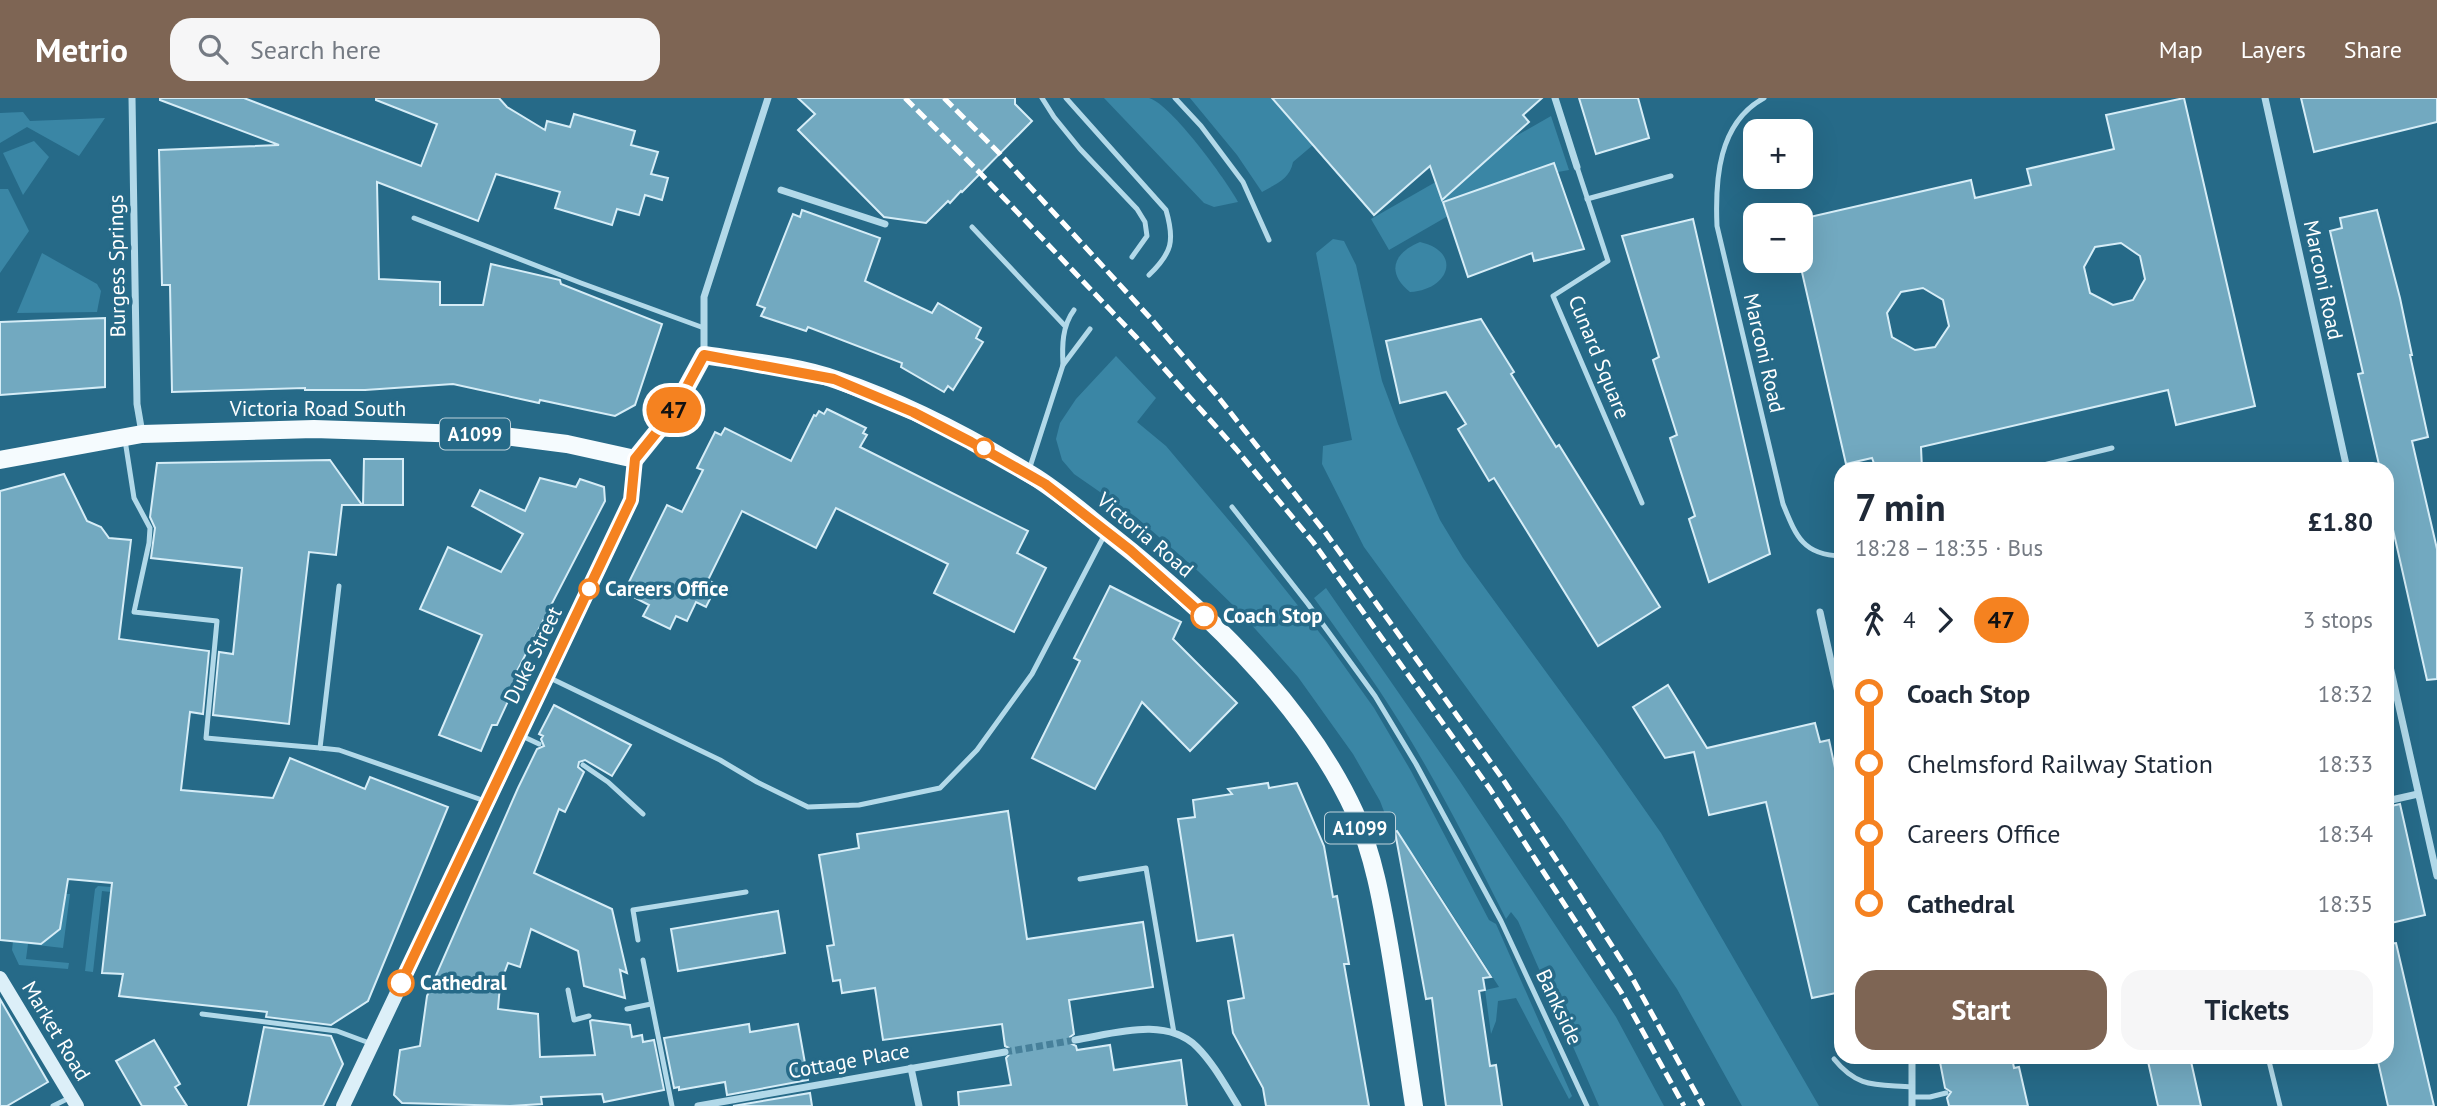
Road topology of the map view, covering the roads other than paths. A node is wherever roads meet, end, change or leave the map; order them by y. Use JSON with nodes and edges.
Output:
{"nodes":[{"id":1,"x":132,"y":98,"type":"edge"},
{"id":2,"x":768,"y":98,"type":"edge"},
{"id":3,"x":1042,"y":98,"type":"edge"},
{"id":4,"x":1066,"y":98,"type":"edge"},
{"id":5,"x":1175,"y":98,"type":"edge"},
{"id":6,"x":1555,"y":98,"type":"edge"},
{"id":7,"x":1764,"y":98,"type":"edge"},
{"id":8,"x":2265,"y":98,"type":"edge"},
{"id":9,"x":1577,"y":167,"type":"joint"},
{"id":10,"x":1671,"y":176,"type":"dead end"},
{"id":11,"x":781,"y":190,"type":"dead end"},
{"id":12,"x":1587,"y":200,"type":"junction"},
{"id":13,"x":414,"y":218,"type":"dead end"},
{"id":14,"x":885,"y":224,"type":"dead end"},
{"id":15,"x":972,"y":227,"type":"dead end"},
{"id":16,"x":1269,"y":240,"type":"dead end"},
{"id":17,"x":1132,"y":257,"type":"dead end"},
{"id":18,"x":1149,"y":275,"type":"dead end"},
{"id":19,"x":1074,"y":310,"type":"dead end"},
{"id":20,"x":1065,"y":326,"type":"junction"},
{"id":21,"x":704,"y":328,"type":"junction"},
{"id":22,"x":1090,"y":328,"type":"dead end"},
{"id":23,"x":704,"y":355,"type":"junction"},
{"id":24,"x":1063,"y":365,"type":"junction"},
{"id":25,"x":133,"y":435,"type":"junction"},
{"id":26,"x":2112,"y":448,"type":"dead end"},
{"id":27,"x":635,"y":459,"type":"junction"},
{"id":28,"x":0,"y":460,"type":"edge"},
{"id":29,"x":2055,"y":462,"type":"edge"},
{"id":30,"x":2345,"y":462,"type":"edge"},
{"id":31,"x":1028,"y":473,"type":"junction"},
{"id":32,"x":1642,"y":503,"type":"dead end"},
{"id":33,"x":1232,"y":507,"type":"dead end"},
{"id":34,"x":1107,"y":532,"type":"junction"},
{"id":35,"x":1834,"y":556,"type":"edge"},
{"id":36,"x":340,"y":586,"type":"dead end"},
{"id":37,"x":1820,"y":612,"type":"dead end"},
{"id":38,"x":1834,"y":675,"type":"edge"},
{"id":39,"x":548,"y":677,"type":"junction"},
{"id":40,"x":2394,"y":685,"type":"edge"},
{"id":41,"x":519,"y":735,"type":"junction"},
{"id":42,"x":539,"y":744,"type":"dead end"},
{"id":43,"x":320,"y":748,"type":"junction"},
{"id":44,"x":583,"y":765,"type":"dead end"},
{"id":45,"x":2418,"y":794,"type":"junction"},
{"id":46,"x":2394,"y":799,"type":"edge"},
{"id":47,"x":488,"y":802,"type":"junction"},
{"id":48,"x":643,"y":814,"type":"dead end"},
{"id":49,"x":2437,"y":876,"type":"edge"},
{"id":50,"x":1080,"y":879,"type":"dead end"},
{"id":51,"x":746,"y":892,"type":"dead end"},
{"id":52,"x":638,"y":940,"type":"dead end"},
{"id":53,"x":643,"y":960,"type":"dead end"},
{"id":54,"x":0,"y":978,"type":"edge"},
{"id":55,"x":568,"y":990,"type":"dead end"},
{"id":56,"x":651,"y":1004,"type":"junction"},
{"id":57,"x":627,"y":1009,"type":"dead end"},
{"id":58,"x":202,"y":1014,"type":"dead end"},
{"id":59,"x":589,"y":1016,"type":"dead end"},
{"id":60,"x":1174,"y":1034,"type":"junction"},
{"id":61,"x":1075,"y":1040,"type":"tunnel mouth"},
{"id":62,"x":372,"y":1044,"type":"junction"},
{"id":63,"x":1006,"y":1052,"type":"tunnel mouth"},
{"id":64,"x":1838,"y":1064,"type":"edge"},
{"id":65,"x":1912,"y":1064,"type":"edge"},
{"id":66,"x":2271,"y":1064,"type":"edge"},
{"id":67,"x":911,"y":1068,"type":"junction"},
{"id":68,"x":1912,"y":1087,"type":"junction"},
{"id":69,"x":1946,"y":1093,"type":"dead end"},
{"id":70,"x":1912,"y":1097,"type":"junction"},
{"id":71,"x":74,"y":1101,"type":"edge"},
{"id":72,"x":53,"y":1106,"type":"edge"},
{"id":73,"x":343,"y":1106,"type":"edge"},
{"id":74,"x":672,"y":1106,"type":"edge"},
{"id":75,"x":698,"y":1106,"type":"edge"},
{"id":76,"x":919,"y":1106,"type":"edge"},
{"id":77,"x":1238,"y":1106,"type":"edge"},
{"id":78,"x":1414,"y":1106,"type":"edge"},
{"id":79,"x":1587,"y":1106,"type":"edge"},
{"id":80,"x":1912,"y":1106,"type":"edge"},
{"id":81,"x":2280,"y":1106,"type":"edge"}],
"edges":[{"from":1,"to":25,"type":"street","name":"Burgess Springs"},
{"from":2,"to":21,"type":"street"},
{"from":3,"to":17,"type":"lane"},
{"from":4,"to":18,"type":"lane"},
{"from":5,"to":16,"type":"lane"},
{"from":6,"to":9,"type":"street"},
{"from":7,"to":35,"type":"lane","name":"Marconi Road"},
{"from":8,"to":30,"type":"street","name":"Marconi Road"},
{"from":9,"to":12,"type":"lane","name":"Cunard Square"},
{"from":10,"to":12,"type":"lane"},
{"from":11,"to":14,"type":"street"},
{"from":12,"to":32,"type":"lane","name":"Cunard Square"},
{"from":13,"to":21,"type":"lane"},
{"from":15,"to":20,"type":"lane"},
{"from":19,"to":20,"type":"lane"},
{"from":20,"to":24,"type":"lane"},
{"from":21,"to":23,"type":"street"},
{"from":22,"to":24,"type":"lane"},
{"from":23,"to":27,"type":"main road"},
{"from":23,"to":31,"type":"main road","name":"Victoria Road","number":"A1099"},
{"from":24,"to":31,"type":"lane"},
{"from":25,"to":27,"type":"main road","name":"Victoria Road South","number":"A1099"},
{"from":25,"to":28,"type":"main road","name":"Victoria Road South","number":"A1099"},
{"from":25,"to":43,"type":"lane"},
{"from":26,"to":29,"type":"lane"},
{"from":27,"to":39,"type":"street","name":"Duke Street"},
{"from":31,"to":34,"type":"main road","name":"Victoria Road","number":"A1099"},
{"from":33,"to":79,"type":"lane","name":"Bankside"},
{"from":34,"to":39,"type":"lane"},
{"from":34,"to":78,"type":"main road","name":"Victoria Road","number":"A1099"},
{"from":36,"to":43,"type":"lane"},
{"from":37,"to":38,"type":"street"},
{"from":39,"to":41,"type":"street","name":"Duke Street"},
{"from":40,"to":45,"type":"street"},
{"from":41,"to":42,"type":"lane"},
{"from":41,"to":47,"type":"street","name":"Duke Street"},
{"from":43,"to":47,"type":"lane"},
{"from":44,"to":48,"type":"lane"},
{"from":45,"to":46,"type":"street"},
{"from":45,"to":49,"type":"street"},
{"from":47,"to":62,"type":"street","name":"Duke Street"},
{"from":50,"to":60,"type":"lane"},
{"from":51,"to":52,"type":"lane"},
{"from":53,"to":56,"type":"lane"},
{"from":54,"to":71,"type":"street","name":"Market Road"},
{"from":55,"to":59,"type":"lane"},
{"from":56,"to":57,"type":"lane"},
{"from":56,"to":74,"type":"lane"},
{"from":58,"to":62,"type":"lane"},
{"from":60,"to":61,"type":"street"},
{"from":60,"to":77,"type":"street"},
{"from":62,"to":73,"type":"street","name":"Duke Street"},
{"from":63,"to":67,"type":"street","name":"Cottage Place"},
{"from":64,"to":68,"type":"lane"},
{"from":65,"to":68,"type":"street"},
{"from":66,"to":81,"type":"lane"},
{"from":67,"to":75,"type":"street","name":"Cottage Place"},
{"from":67,"to":76,"type":"street"},
{"from":68,"to":70,"type":"street"},
{"from":69,"to":70,"type":"lane"},
{"from":70,"to":80,"type":"street"},
{"from":71,"to":72,"type":"lane"}]}
